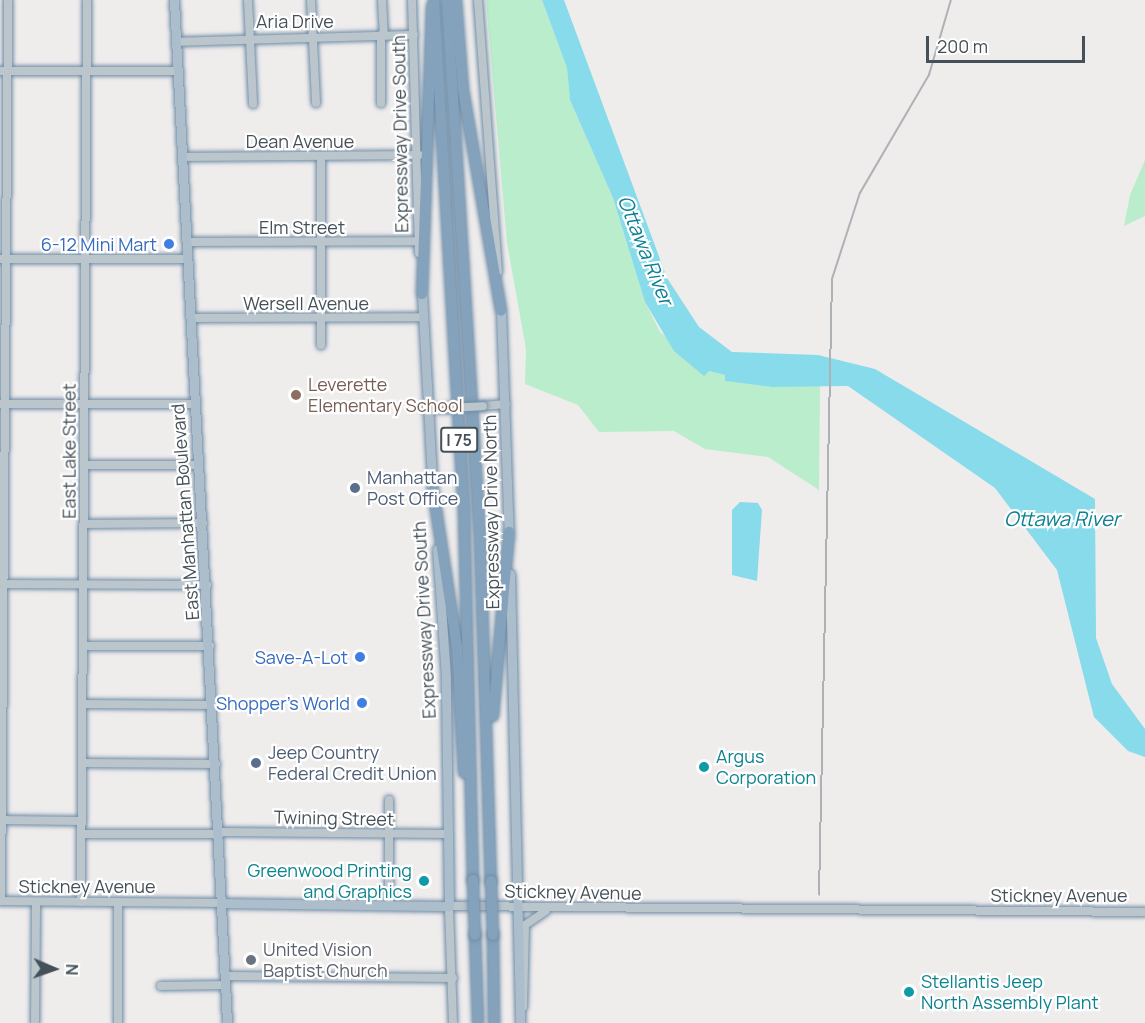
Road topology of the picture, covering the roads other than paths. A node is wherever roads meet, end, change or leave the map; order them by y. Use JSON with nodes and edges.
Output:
{"nodes":[{"id":1,"x":8,"y":0,"type":"edge"},
{"id":2,"x":87,"y":0,"type":"edge"},
{"id":3,"x":174,"y":0,"type":"edge"},
{"id":4,"x":248,"y":0,"type":"edge"},
{"id":5,"x":311,"y":0,"type":"edge"},
{"id":6,"x":382,"y":0,"type":"edge"},
{"id":7,"x":412,"y":0,"type":"edge"},
{"id":8,"x":434,"y":0,"type":"edge"},
{"id":9,"x":447,"y":0,"type":"edge"},
{"id":10,"x":456,"y":0,"type":"edge"},
{"id":11,"x":478,"y":0,"type":"edge"},
{"id":12,"x":313,"y":35,"type":"junction"},
{"id":13,"x":383,"y":35,"type":"junction"},
{"id":14,"x":414,"y":35,"type":"junction"},
{"id":15,"x":250,"y":36,"type":"junction"},
{"id":16,"x":176,"y":42,"type":"junction"},
{"id":17,"x":4,"y":71,"type":"edge"},
{"id":18,"x":87,"y":71,"type":"junction"},
{"id":19,"x":178,"y":71,"type":"junction"},
{"id":20,"x":381,"y":103,"type":"dead end"},
{"id":21,"x":253,"y":104,"type":"dead end"},
{"id":22,"x":316,"y":104,"type":"dead end"},
{"id":23,"x":418,"y":155,"type":"junction"},
{"id":24,"x":321,"y":156,"type":"junction"},
{"id":25,"x":182,"y":157,"type":"junction"},
{"id":26,"x":418,"y":241,"type":"junction"},
{"id":27,"x":187,"y":242,"type":"junction"},
{"id":28,"x":321,"y":242,"type":"junction"},
{"id":29,"x":3,"y":259,"type":"edge"},
{"id":30,"x":86,"y":259,"type":"junction"},
{"id":31,"x":188,"y":259,"type":"junction"},
{"id":32,"x":422,"y":294,"type":"junction"},
{"id":33,"x":501,"y":311,"type":"junction"},
{"id":34,"x":422,"y":317,"type":"junction"},
{"id":35,"x":191,"y":318,"type":"junction"},
{"id":36,"x":321,"y":318,"type":"junction"},
{"id":37,"x":321,"y":345,"type":"dead end"},
{"id":38,"x":2,"y":404,"type":"edge"},
{"id":39,"x":85,"y":404,"type":"junction"},
{"id":40,"x":195,"y":404,"type":"junction"},
{"id":41,"x":506,"y":404,"type":"junction"},
{"id":42,"x":426,"y":410,"type":"junction"},
{"id":43,"x":84,"y":465,"type":"junction"},
{"id":44,"x":200,"y":465,"type":"junction"},
{"id":45,"x":432,"y":490,"type":"junction"},
{"id":46,"x":84,"y":524,"type":"junction"},
{"id":47,"x":204,"y":524,"type":"junction"},
{"id":48,"x":509,"y":532,"type":"junction"},
{"id":49,"x":2,"y":584,"type":"edge"},
{"id":50,"x":83,"y":585,"type":"junction"},
{"id":51,"x":207,"y":585,"type":"junction"},
{"id":52,"x":83,"y":646,"type":"junction"},
{"id":53,"x":210,"y":646,"type":"junction"},
{"id":54,"x":82,"y":704,"type":"junction"},
{"id":55,"x":213,"y":705,"type":"junction"},
{"id":56,"x":82,"y":763,"type":"junction"},
{"id":57,"x":216,"y":764,"type":"junction"},
{"id":58,"x":488,"y":776,"type":"junction"},
{"id":59,"x":389,"y":800,"type":"dead end"},
{"id":60,"x":1,"y":820,"type":"edge"},
{"id":61,"x":81,"y":821,"type":"junction"},
{"id":62,"x":220,"y":833,"type":"junction"},
{"id":63,"x":389,"y":833,"type":"junction"},
{"id":64,"x":81,"y":834,"type":"junction"},
{"id":65,"x":448,"y":834,"type":"junction"},
{"id":66,"x":473,"y":880,"type":"junction"},
{"id":67,"x":1,"y":901,"type":"edge"},
{"id":68,"x":36,"y":902,"type":"junction"},
{"id":69,"x":81,"y":902,"type":"junction"},
{"id":70,"x":118,"y":902,"type":"junction"},
{"id":71,"x":224,"y":903,"type":"junction"},
{"id":72,"x":389,"y":906,"type":"junction"},
{"id":73,"x":449,"y":906,"type":"junction"},
{"id":74,"x":520,"y":908,"type":"junction"},
{"id":75,"x":558,"y":908,"type":"junction"},
{"id":76,"x":1145,"y":912,"type":"edge"},
{"id":77,"x":453,"y":978,"type":"junction"},
{"id":78,"x":225,"y":981,"type":"junction"},
{"id":79,"x":161,"y":986,"type":"dead end"},
{"id":80,"x":495,"y":1020,"type":"edge"},
{"id":81,"x":35,"y":1023,"type":"edge"},
{"id":82,"x":118,"y":1023,"type":"edge"},
{"id":83,"x":228,"y":1023,"type":"edge"},
{"id":84,"x":453,"y":1023,"type":"edge"},
{"id":85,"x":478,"y":1023,"type":"edge"},
{"id":86,"x":520,"y":1023,"type":"edge"}],
"edges":[{"from":1,"to":17,"type":"street"},
{"from":2,"to":18,"type":"street","name":"East Lake Street"},
{"from":3,"to":16,"type":"main road","name":"East Manhattan Boulevard"},
{"from":4,"to":15,"type":"street"},
{"from":5,"to":12,"type":"street"},
{"from":6,"to":13,"type":"street"},
{"from":7,"to":14,"type":"street","name":"Expressway Drive South"},
{"from":8,"to":32,"type":"highway"},
{"from":8,"to":66,"type":"highway","number":"I 75"},
{"from":9,"to":58,"type":"highway","number":"I 75"},
{"from":10,"to":33,"type":"highway"},
{"from":11,"to":33,"type":"street","name":"Expressway Drive North"},
{"from":12,"to":13,"type":"street","name":"Aria Drive"},
{"from":12,"to":15,"type":"street","name":"Aria Drive"},
{"from":12,"to":22,"type":"street"},
{"from":13,"to":14,"type":"street","name":"Aria Drive"},
{"from":13,"to":20,"type":"street"},
{"from":14,"to":23,"type":"street","name":"Expressway Drive South"},
{"from":15,"to":16,"type":"street","name":"Aria Drive"},
{"from":15,"to":21,"type":"street"},
{"from":16,"to":19,"type":"main road","name":"East Manhattan Boulevard"},
{"from":17,"to":18,"type":"street"},
{"from":17,"to":29,"type":"street"},
{"from":18,"to":19,"type":"street"},
{"from":18,"to":30,"type":"street","name":"East Lake Street"},
{"from":19,"to":25,"type":"main road","name":"East Manhattan Boulevard"},
{"from":23,"to":24,"type":"street","name":"Dean Avenue"},
{"from":23,"to":26,"type":"street","name":"Expressway Drive South"},
{"from":24,"to":25,"type":"street","name":"Dean Avenue"},
{"from":24,"to":28,"type":"street"},
{"from":25,"to":27,"type":"main road","name":"East Manhattan Boulevard"},
{"from":26,"to":28,"type":"street","name":"Elm Street"},
{"from":26,"to":32,"type":"street","name":"Expressway Drive South"},
{"from":27,"to":28,"type":"street","name":"Elm Street"},
{"from":27,"to":31,"type":"main road","name":"East Manhattan Boulevard"},
{"from":28,"to":36,"type":"street"},
{"from":29,"to":30,"type":"street"},
{"from":29,"to":38,"type":"street"},
{"from":30,"to":31,"type":"street"},
{"from":30,"to":39,"type":"street","name":"East Lake Street"},
{"from":31,"to":35,"type":"main road","name":"East Manhattan Boulevard"},
{"from":32,"to":34,"type":"main road","name":"Expressway Drive South"},
{"from":33,"to":41,"type":"main road","name":"Expressway Drive North"},
{"from":34,"to":36,"type":"street","name":"Wersell Avenue"},
{"from":34,"to":42,"type":"main road","name":"Expressway Drive South"},
{"from":35,"to":36,"type":"street","name":"Wersell Avenue"},
{"from":35,"to":40,"type":"main road","name":"East Manhattan Boulevard"},
{"from":36,"to":37,"type":"street"},
{"from":38,"to":39,"type":"street"},
{"from":38,"to":49,"type":"street"},
{"from":39,"to":40,"type":"street"},
{"from":39,"to":43,"type":"street","name":"East Lake Street"},
{"from":40,"to":44,"type":"main road","name":"East Manhattan Boulevard"},
{"from":41,"to":42,"type":"street","bridge":true},
{"from":41,"to":48,"type":"main road","name":"Expressway Drive North"},
{"from":42,"to":45,"type":"main road","name":"Expressway Drive South"},
{"from":43,"to":44,"type":"street"},
{"from":43,"to":46,"type":"street","name":"East Lake Street"},
{"from":44,"to":47,"type":"main road","name":"East Manhattan Boulevard"},
{"from":45,"to":65,"type":"main road","name":"Expressway Drive South"},
{"from":45,"to":66,"type":"highway"},
{"from":46,"to":47,"type":"street"},
{"from":46,"to":50,"type":"street","name":"East Lake Street"},
{"from":47,"to":51,"type":"main road","name":"East Manhattan Boulevard"},
{"from":48,"to":58,"type":"highway"},
{"from":48,"to":74,"type":"main road","name":"Expressway Drive North"},
{"from":49,"to":50,"type":"street"},
{"from":49,"to":60,"type":"street"},
{"from":50,"to":51,"type":"street"},
{"from":50,"to":52,"type":"street","name":"East Lake Street"},
{"from":51,"to":53,"type":"main road","name":"East Manhattan Boulevard"},
{"from":52,"to":53,"type":"street"},
{"from":52,"to":54,"type":"street","name":"East Lake Street"},
{"from":53,"to":55,"type":"main road","name":"East Manhattan Boulevard"},
{"from":54,"to":55,"type":"street"},
{"from":54,"to":56,"type":"street","name":"East Lake Street"},
{"from":55,"to":57,"type":"main road","name":"East Manhattan Boulevard"},
{"from":56,"to":57,"type":"street"},
{"from":56,"to":61,"type":"street","name":"East Lake Street"},
{"from":57,"to":62,"type":"main road","name":"East Manhattan Boulevard"},
{"from":58,"to":80,"type":"highway","number":"I 75","bridge":true},
{"from":59,"to":63,"type":"street"},
{"from":60,"to":61,"type":"street"},
{"from":60,"to":67,"type":"street"},
{"from":61,"to":64,"type":"street","name":"East Lake Street"},
{"from":62,"to":63,"type":"street","name":"Twining Street"},
{"from":62,"to":64,"type":"street","name":"Twining Street"},
{"from":62,"to":71,"type":"main road","name":"East Manhattan Boulevard"},
{"from":63,"to":65,"type":"street","name":"Twining Street"},
{"from":63,"to":72,"type":"street"},
{"from":64,"to":69,"type":"street","name":"East Lake Street"},
{"from":65,"to":73,"type":"main road","name":"Expressway Drive South"},
{"from":66,"to":85,"type":"highway","number":"I 75","bridge":true},
{"from":67,"to":68,"type":"street","name":"Stickney Avenue"},
{"from":68,"to":69,"type":"street","name":"Stickney Avenue"},
{"from":68,"to":81,"type":"street"},
{"from":69,"to":70,"type":"street","name":"Stickney Avenue"},
{"from":70,"to":71,"type":"street","name":"Stickney Avenue"},
{"from":70,"to":82,"type":"street"},
{"from":71,"to":72,"type":"main road","name":"Stickney Avenue"},
{"from":71,"to":78,"type":"main road","name":"East Manhattan Boulevard"},
{"from":72,"to":73,"type":"main road","name":"Stickney Avenue"},
{"from":73,"to":74,"type":"street","name":"Stickney Avenue"},
{"from":73,"to":77,"type":"street","name":"Expressway Drive South"},
{"from":74,"to":75,"type":"street","name":"Stickney Avenue"},
{"from":74,"to":86,"type":"main road","name":"Expressway Drive North"},
{"from":75,"to":76,"type":"street","name":"Stickney Avenue"},
{"from":75,"to":86,"type":"street"},
{"from":77,"to":78,"type":"street"},
{"from":77,"to":84,"type":"street","name":"Expressway Drive South"},
{"from":78,"to":79,"type":"street"},
{"from":78,"to":83,"type":"main road","name":"East Manhattan Boulevard"}]}
